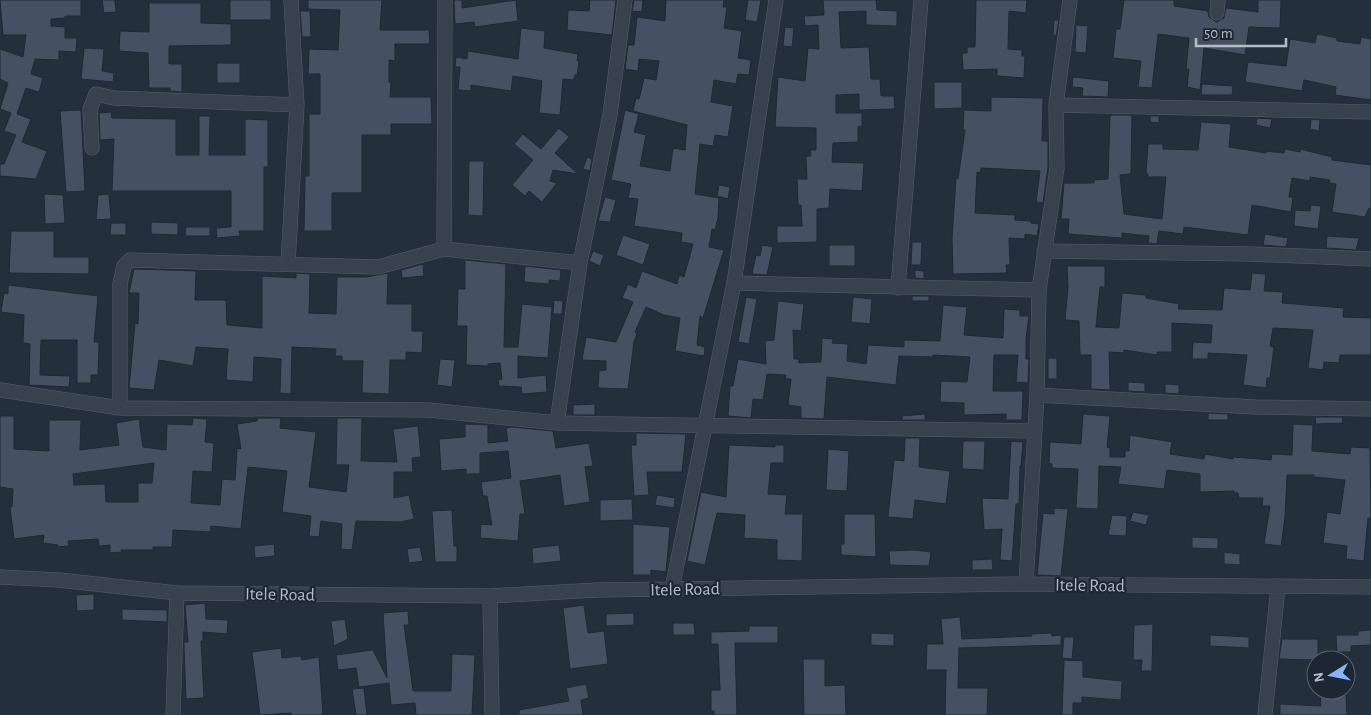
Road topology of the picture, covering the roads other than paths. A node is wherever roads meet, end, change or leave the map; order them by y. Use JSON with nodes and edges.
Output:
{"nodes":[{"id":1,"x":291,"y":0,"type":"edge"},
{"id":2,"x":445,"y":0,"type":"edge"},
{"id":3,"x":625,"y":0,"type":"edge"},
{"id":4,"x":776,"y":0,"type":"edge"},
{"id":5,"x":921,"y":0,"type":"edge"},
{"id":6,"x":1070,"y":0,"type":"edge"},
{"id":7,"x":296,"y":105,"type":"junction"},
{"id":8,"x":1056,"y":105,"type":"junction"},
{"id":9,"x":1371,"y":112,"type":"edge"},
{"id":10,"x":92,"y":148,"type":"dead end"},
{"id":11,"x":444,"y":249,"type":"junction"},
{"id":12,"x":1044,"y":251,"type":"junction"},
{"id":13,"x":1371,"y":259,"type":"edge"},
{"id":14,"x":580,"y":263,"type":"junction"},
{"id":15,"x":288,"y":264,"type":"junction"},
{"id":16,"x":734,"y":283,"type":"junction"},
{"id":17,"x":898,"y":288,"type":"junction"},
{"id":18,"x":1040,"y":290,"type":"junction"},
{"id":19,"x":0,"y":390,"type":"edge"},
{"id":20,"x":1037,"y":396,"type":"junction"},
{"id":21,"x":120,"y":408,"type":"junction"},
{"id":22,"x":1371,"y":408,"type":"edge"},
{"id":23,"x":557,"y":423,"type":"junction"},
{"id":24,"x":705,"y":425,"type":"junction"},
{"id":25,"x":1035,"y":431,"type":"junction"},
{"id":26,"x":0,"y":577,"type":"edge"},
{"id":27,"x":1026,"y":584,"type":"junction"},
{"id":28,"x":1278,"y":587,"type":"junction"},
{"id":29,"x":1371,"y":587,"type":"edge"},
{"id":30,"x":672,"y":589,"type":"junction"},
{"id":31,"x":177,"y":593,"type":"junction"},
{"id":32,"x":490,"y":596,"type":"junction"},
{"id":33,"x":173,"y":715,"type":"edge"},
{"id":34,"x":492,"y":715,"type":"edge"},
{"id":35,"x":1265,"y":715,"type":"edge"}],
"edges":[{"from":1,"to":7,"type":"street"},
{"from":2,"to":11,"type":"street"},
{"from":3,"to":14,"type":"street"},
{"from":4,"to":16,"type":"street"},
{"from":5,"to":17,"type":"street"},
{"from":6,"to":8,"type":"street"},
{"from":7,"to":10,"type":"street"},
{"from":7,"to":15,"type":"street"},
{"from":8,"to":9,"type":"street"},
{"from":8,"to":12,"type":"street"},
{"from":11,"to":14,"type":"street"},
{"from":11,"to":15,"type":"street"},
{"from":12,"to":13,"type":"street"},
{"from":12,"to":18,"type":"street"},
{"from":14,"to":23,"type":"street"},
{"from":15,"to":21,"type":"street"},
{"from":16,"to":17,"type":"street"},
{"from":16,"to":24,"type":"street"},
{"from":17,"to":18,"type":"street"},
{"from":18,"to":20,"type":"street"},
{"from":19,"to":21,"type":"street"},
{"from":20,"to":22,"type":"street"},
{"from":20,"to":25,"type":"street"},
{"from":21,"to":23,"type":"street"},
{"from":23,"to":24,"type":"street"},
{"from":24,"to":25,"type":"street"},
{"from":24,"to":30,"type":"street"},
{"from":25,"to":27,"type":"street"},
{"from":26,"to":31,"type":"street","name":"Itele Road"},
{"from":27,"to":28,"type":"street","name":"Itele Road"},
{"from":27,"to":30,"type":"street","name":"Itele Road"},
{"from":28,"to":29,"type":"street","name":"Itele Road"},
{"from":28,"to":35,"type":"street"},
{"from":30,"to":32,"type":"street","name":"Itele Road"},
{"from":31,"to":32,"type":"street","name":"Itele Road"},
{"from":31,"to":33,"type":"street"},
{"from":32,"to":34,"type":"street"}]}
